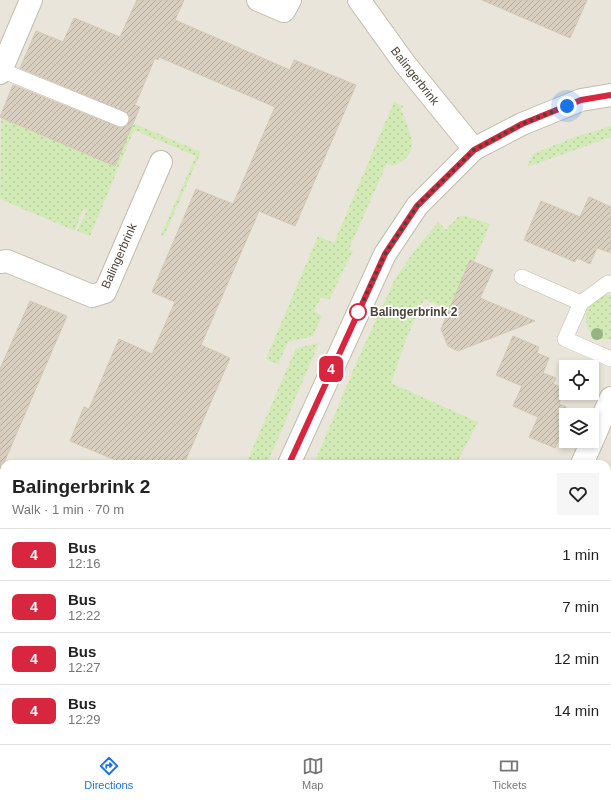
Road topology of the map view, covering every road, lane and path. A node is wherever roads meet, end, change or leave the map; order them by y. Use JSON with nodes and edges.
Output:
{"nodes":[{"id":1,"x":32,"y":0,"type":"edge"},
{"id":2,"x":258,"y":0,"type":"edge"},
{"id":3,"x":290,"y":0,"type":"edge"},
{"id":4,"x":359,"y":0,"type":"edge"},
{"id":5,"x":0,"y":72,"type":"edge"},
{"id":6,"x":611,"y":95,"type":"edge"},
{"id":7,"x":121,"y":119,"type":"dead end"},
{"id":8,"x":474,"y":150,"type":"junction"},
{"id":9,"x":161,"y":162,"type":"dead end"},
{"id":10,"x":0,"y":262,"type":"edge"},
{"id":11,"x":522,"y":277,"type":"dead end"},
{"id":12,"x":611,"y":285,"type":"edge"},
{"id":13,"x":581,"y":303,"type":"junction"},
{"id":14,"x":611,"y":359,"type":"edge"},
{"id":15,"x":611,"y":398,"type":"edge"},
{"id":16,"x":291,"y":460,"type":"edge"},
{"id":17,"x":584,"y":460,"type":"edge"}],
"edges":[{"from":1,"to":5,"type":"street"},
{"from":2,"to":3,"type":"street"},
{"from":4,"to":8,"type":"street","name":"Balingerbrink"},
{"from":5,"to":7,"type":"lane"},
{"from":6,"to":8,"type":"street"},
{"from":8,"to":16,"type":"street"},
{"from":9,"to":10,"type":"street","name":"Balingerbrink"},
{"from":11,"to":13,"type":"lane"},
{"from":12,"to":13,"type":"lane"},
{"from":13,"to":14,"type":"lane"},
{"from":15,"to":17,"type":"street"}]}
